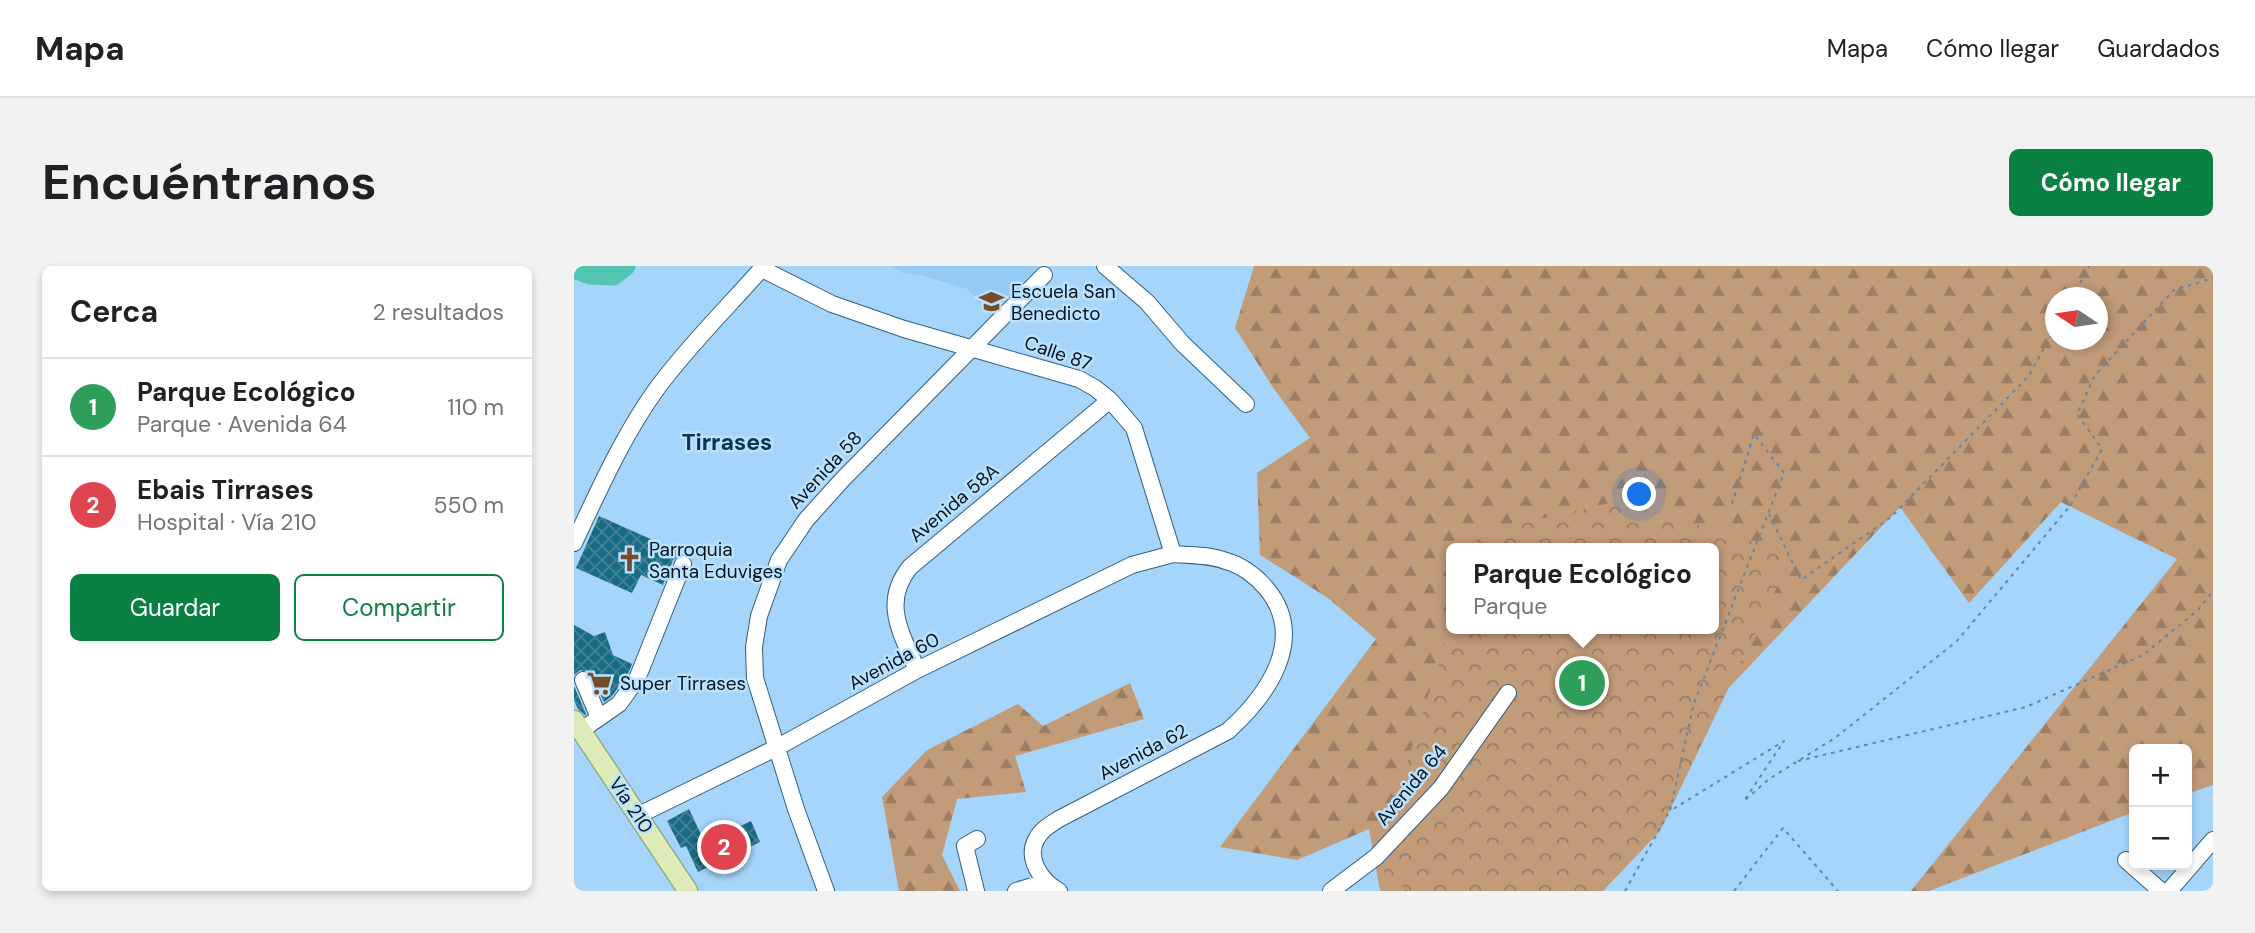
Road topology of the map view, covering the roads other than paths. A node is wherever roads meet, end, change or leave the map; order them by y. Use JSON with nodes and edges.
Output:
{"nodes":[{"id":1,"x":1105,"y":266,"type":"edge"},
{"id":2,"x":763,"y":267,"type":"edge"},
{"id":3,"x":1044,"y":275,"type":"dead end"},
{"id":4,"x":973,"y":348,"type":"junction"},
{"id":5,"x":1110,"y":400,"type":"junction"},
{"id":6,"x":1246,"y":404,"type":"dead end"},
{"id":7,"x":574,"y":543,"type":"edge"},
{"id":8,"x":1173,"y":554,"type":"junction"},
{"id":9,"x":683,"y":564,"type":"dead end"},
{"id":10,"x":917,"y":670,"type":"junction"},
{"id":11,"x":583,"y":680,"type":"dead end"},
{"id":12,"x":1508,"y":693,"type":"dead end"},
{"id":13,"x":599,"y":718,"type":"junction"},
{"id":14,"x":577,"y":726,"type":"edge"},
{"id":15,"x":778,"y":747,"type":"junction"},
{"id":16,"x":639,"y":815,"type":"junction"},
{"id":17,"x":977,"y":839,"type":"dead end"},
{"id":18,"x":2213,"y":840,"type":"edge"},
{"id":19,"x":2126,"y":860,"type":"dead end"},
{"id":20,"x":1053,"y":886,"type":"edge"},
{"id":21,"x":688,"y":891,"type":"edge"},
{"id":22,"x":825,"y":891,"type":"edge"},
{"id":23,"x":976,"y":891,"type":"edge"},
{"id":24,"x":1016,"y":891,"type":"edge"},
{"id":25,"x":1331,"y":891,"type":"edge"},
{"id":26,"x":2161,"y":891,"type":"edge"},
{"id":27,"x":2169,"y":891,"type":"edge"}],
"edges":[{"from":1,"to":6,"type":"street"},
{"from":2,"to":4,"type":"street","name":"Calle 87"},
{"from":2,"to":7,"type":"street"},
{"from":3,"to":4,"type":"street","name":"Avenida 58"},
{"from":4,"to":5,"type":"street","name":"Calle 87"},
{"from":4,"to":15,"type":"street","name":"Avenida 58"},
{"from":5,"to":8,"type":"street","name":"Calle 87"},
{"from":5,"to":10,"type":"street","name":"Avenida 58A"},
{"from":8,"to":10,"type":"street","name":"Avenida 60"},
{"from":8,"to":20,"type":"street","name":"Avenida 62"},
{"from":9,"to":13,"type":"street"},
{"from":10,"to":15,"type":"street","name":"Avenida 60"},
{"from":11,"to":13,"type":"street"},
{"from":12,"to":25,"type":"street","name":"Avenida 64"},
{"from":13,"to":14,"type":"street"},
{"from":14,"to":16,"type":"main road","name":"Vía 210"},
{"from":15,"to":16,"type":"street","name":"Avenida 60"},
{"from":15,"to":22,"type":"street","name":"Avenida 58"},
{"from":16,"to":21,"type":"main road","name":"Vía 210"},
{"from":17,"to":23,"type":"street"},
{"from":18,"to":27,"type":"street"},
{"from":19,"to":26,"type":"street"},
{"from":20,"to":24,"type":"street"}]}
